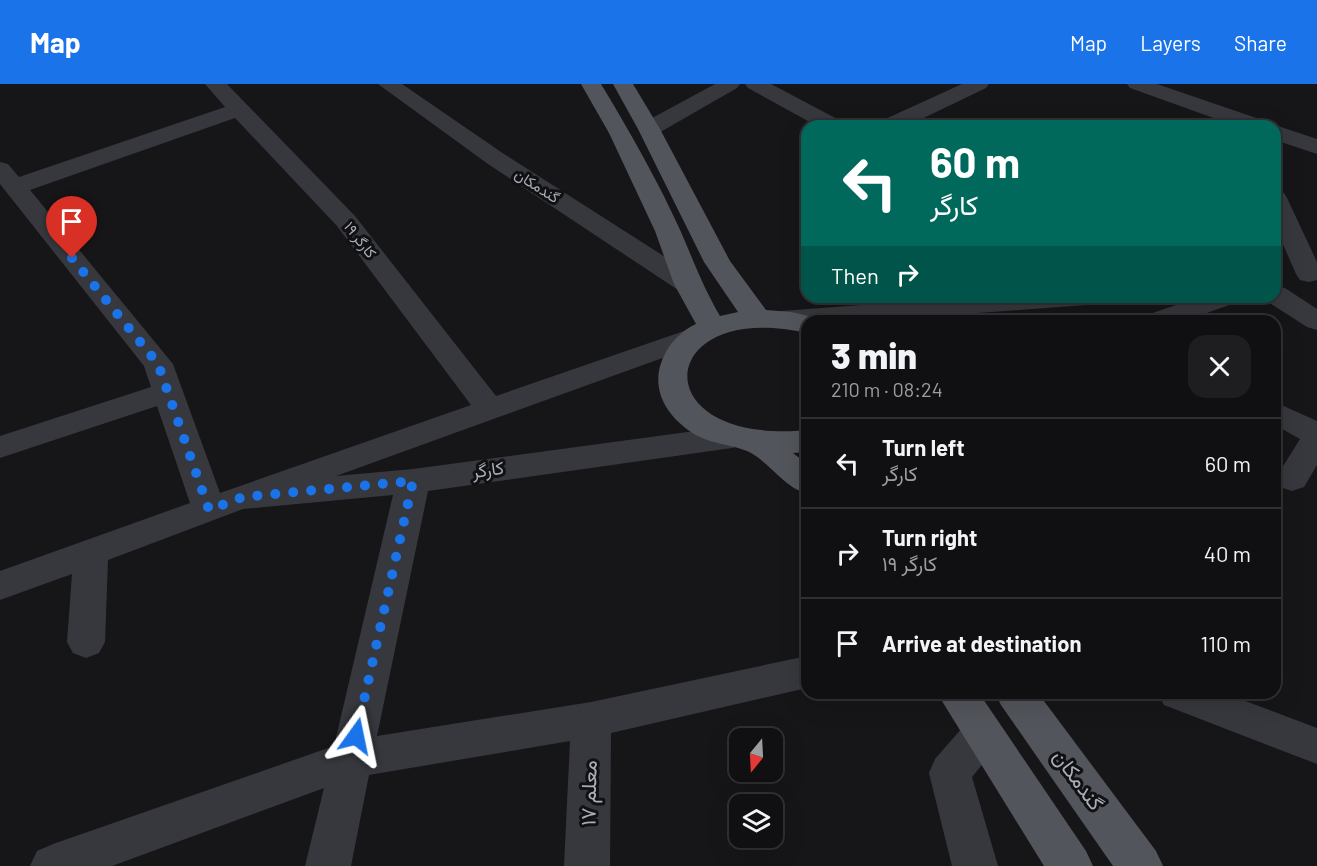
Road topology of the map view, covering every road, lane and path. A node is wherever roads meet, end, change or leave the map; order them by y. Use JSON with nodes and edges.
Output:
{"nodes":[{"id":1,"x":215,"y":84,"type":"edge"},
{"id":2,"x":388,"y":84,"type":"edge"},
{"id":3,"x":591,"y":84,"type":"edge"},
{"id":4,"x":623,"y":84,"type":"edge"},
{"id":5,"x":730,"y":84,"type":"edge"},
{"id":6,"x":755,"y":84,"type":"edge"},
{"id":7,"x":979,"y":84,"type":"edge"},
{"id":8,"x":1137,"y":84,"type":"edge"},
{"id":9,"x":239,"y":109,"type":"junction"},
{"id":10,"x":821,"y":120,"type":"edge"},
{"id":11,"x":902,"y":120,"type":"edge"},
{"id":12,"x":1240,"y":120,"type":"edge"},
{"id":13,"x":649,"y":129,"type":"junction"},
{"id":14,"x":620,"y":133,"type":"junction"},
{"id":15,"x":1281,"y":134,"type":"edge"},
{"id":16,"x":1317,"y":147,"type":"edge"},
{"id":17,"x":7,"y":178,"type":"edge"},
{"id":18,"x":1281,"y":210,"type":"edge"},
{"id":19,"x":1313,"y":273,"type":"edge"},
{"id":20,"x":1281,"y":280,"type":"edge"},
{"id":21,"x":688,"y":284,"type":"junction"},
{"id":22,"x":1281,"y":298,"type":"edge"},
{"id":23,"x":1003,"y":303,"type":"edge"},
{"id":24,"x":1208,"y":303,"type":"edge"},
{"id":25,"x":847,"y":315,"type":"edge"},
{"id":26,"x":1174,"y":315,"type":"edge"},
{"id":27,"x":801,"y":319,"type":"edge"},
{"id":28,"x":782,"y":320,"type":"edge"},
{"id":29,"x":1317,"y":321,"type":"edge"},
{"id":30,"x":703,"y":332,"type":"junction"},
{"id":31,"x":168,"y":392,"type":"junction"},
{"id":32,"x":490,"y":410,"type":"junction"},
{"id":33,"x":1281,"y":415,"type":"edge"},
{"id":34,"x":1317,"y":436,"type":"edge"},
{"id":35,"x":745,"y":440,"type":"junction"},
{"id":36,"x":801,"y":442,"type":"edge"},
{"id":37,"x":1,"y":445,"type":"edge"},
{"id":38,"x":801,"y":478,"type":"edge"},
{"id":39,"x":413,"y":481,"type":"junction"},
{"id":40,"x":1295,"y":486,"type":"edge"},
{"id":41,"x":243,"y":497,"type":"junction"},
{"id":42,"x":209,"y":510,"type":"junction"},
{"id":43,"x":91,"y":553,"type":"junction"},
{"id":44,"x":0,"y":586,"type":"edge"},
{"id":45,"x":86,"y":642,"type":"dead end"},
{"id":46,"x":801,"y":673,"type":"edge"},
{"id":47,"x":961,"y":699,"type":"edge"},
{"id":48,"x":1019,"y":699,"type":"edge"},
{"id":49,"x":1194,"y":699,"type":"edge"},
{"id":50,"x":591,"y":720,"type":"junction"},
{"id":51,"x":983,"y":733,"type":"junction"},
{"id":52,"x":1317,"y":746,"type":"edge"},
{"id":53,"x":351,"y":759,"type":"junction"},
{"id":54,"x":53,"y":866,"type":"edge"},
{"id":55,"x":328,"y":866,"type":"edge"},
{"id":56,"x":587,"y":866,"type":"edge"},
{"id":57,"x":975,"y":866,"type":"edge"},
{"id":58,"x":1070,"y":866,"type":"edge"},
{"id":59,"x":1140,"y":866,"type":"edge"}],
"edges":[{"from":1,"to":9,"type":"street","name":"کارگر ۱۹"},
{"from":2,"to":21,"type":"street","name":"گندمکان"},
{"from":3,"to":14,"type":"main road","name":"گندمکان"},
{"from":4,"to":13,"type":"main road"},
{"from":5,"to":13,"type":"street"},
{"from":6,"to":10,"type":"street"},
{"from":7,"to":11,"type":"street"},
{"from":8,"to":12,"type":"street"},
{"from":9,"to":17,"type":"street"},
{"from":9,"to":32,"type":"street","name":"کارگر ۱۹"},
{"from":13,"to":14,"type":"main road"},
{"from":13,"to":28,"type":"main road"},
{"from":14,"to":21,"type":"main road","name":"گندمکان"},
{"from":15,"to":16,"type":"street"},
{"from":17,"to":31,"type":"street"},
{"from":18,"to":19,"type":"street"},
{"from":19,"to":20,"type":"street"},
{"from":21,"to":30,"type":"main road","name":"گندمکان"},
{"from":22,"to":29,"type":"street"},
{"from":23,"to":25,"type":"street"},
{"from":24,"to":26,"type":"street"},
{"from":27,"to":28,"type":"street"},
{"from":28,"to":30,"type":"main road"},
{"from":30,"to":32,"type":"street","name":"کارگر"},
{"from":30,"to":35,"type":"main road"},
{"from":31,"to":37,"type":"street"},
{"from":31,"to":42,"type":"street"},
{"from":32,"to":41,"type":"street","name":"کارگر"},
{"from":33,"to":34,"type":"street"},
{"from":34,"to":40,"type":"street"},
{"from":35,"to":36,"type":"main road"},
{"from":35,"to":38,"type":"main road"},
{"from":35,"to":39,"type":"street","name":"کارگر"},
{"from":39,"to":41,"type":"street","name":"کارگر"},
{"from":39,"to":53,"type":"street"},
{"from":41,"to":42,"type":"street","name":"کارگر"},
{"from":42,"to":43,"type":"street","name":"کارگر"},
{"from":43,"to":44,"type":"street","name":"کارگر"},
{"from":43,"to":45,"type":"street"},
{"from":46,"to":50,"type":"street"},
{"from":47,"to":51,"type":"main road"},
{"from":48,"to":59,"type":"main road","name":"گندمکان"},
{"from":49,"to":52,"type":"street"},
{"from":50,"to":53,"type":"street"},
{"from":50,"to":56,"type":"street","name":"معلم ۱۷"},
{"from":51,"to":57,"type":"street"},
{"from":51,"to":58,"type":"main road"},
{"from":53,"to":54,"type":"street"},
{"from":53,"to":55,"type":"street"}]}
